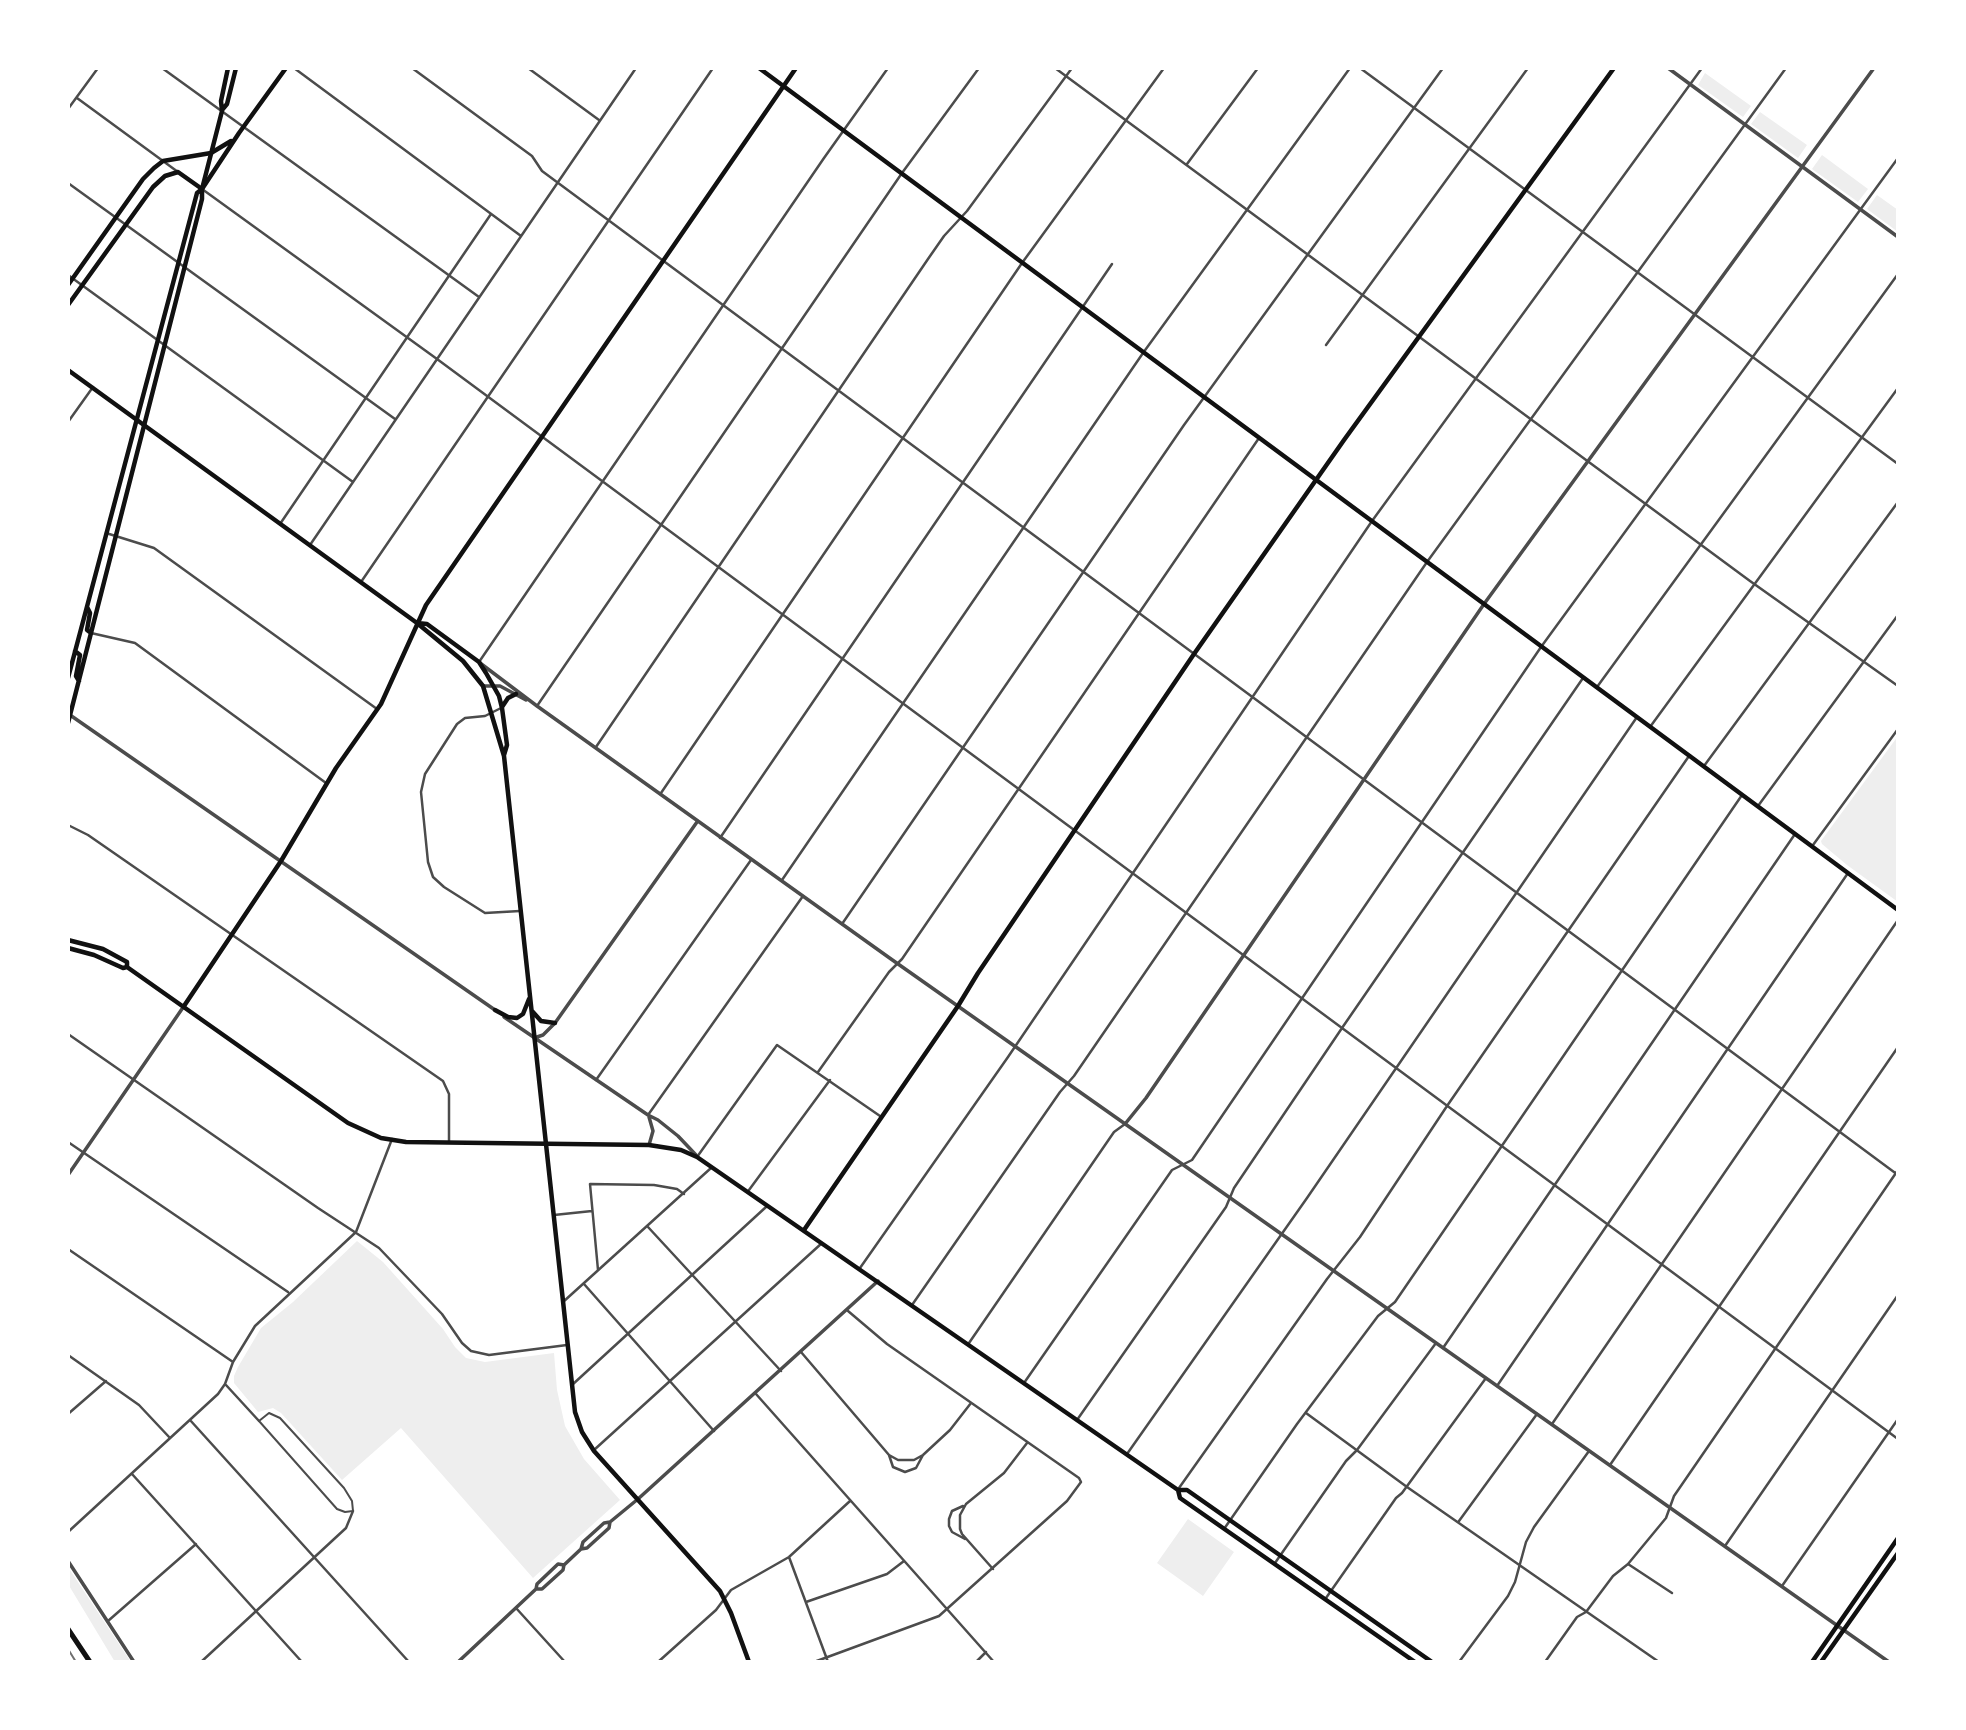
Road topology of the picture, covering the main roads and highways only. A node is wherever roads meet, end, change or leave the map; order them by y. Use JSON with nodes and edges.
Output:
{"nodes":[{"id":1,"x":229,"y":68,"type":"edge"},
{"id":2,"x":236,"y":68,"type":"edge"},
{"id":3,"x":286,"y":68,"type":"edge"},
{"id":4,"x":759,"y":68,"type":"edge"},
{"id":5,"x":796,"y":68,"type":"edge"},
{"id":6,"x":1614,"y":68,"type":"edge"},
{"id":7,"x":783,"y":86,"type":"junction"},
{"id":8,"x":222,"y":111,"type":"junction"},
{"id":9,"x":239,"y":133,"type":"junction"},
{"id":10,"x":211,"y":153,"type":"junction"},
{"id":11,"x":202,"y":189,"type":"junction"},
{"id":12,"x":70,"y":277,"type":"edge"},
{"id":13,"x":68,"y":285,"type":"edge"},
{"id":14,"x":68,"y":305,"type":"edge"},
{"id":15,"x":68,"y":370,"type":"edge"},
{"id":16,"x":136,"y":419,"type":"junction"},
{"id":17,"x":144,"y":424,"type":"junction"},
{"id":18,"x":1316,"y":480,"type":"junction"},
{"id":19,"x":87,"y":606,"type":"junction"},
{"id":20,"x":416,"y":623,"type":"junction"},
{"id":21,"x":91,"y":633,"type":"junction"},
{"id":22,"x":72,"y":651,"type":"junction"},
{"id":23,"x":68,"y":678,"type":"edge"},
{"id":24,"x":79,"y":681,"type":"junction"},
{"id":25,"x":516,"y":694,"type":"road end"},
{"id":26,"x":502,"y":708,"type":"junction"},
{"id":27,"x":69,"y":714,"type":"edge"},
{"id":28,"x":68,"y":723,"type":"edge"},
{"id":29,"x":504,"y":756,"type":"junction"},
{"id":30,"x":1898,"y":910,"type":"edge"},
{"id":31,"x":68,"y":940,"type":"edge"},
{"id":32,"x":68,"y":948,"type":"edge"},
{"id":33,"x":127,"y":967,"type":"junction"},
{"id":34,"x":530,"y":995,"type":"junction"},
{"id":35,"x":184,"y":1006,"type":"junction"},
{"id":36,"x":495,"y":1010,"type":"road end"},
{"id":37,"x":531,"y":1010,"type":"junction"},
{"id":38,"x":555,"y":1023,"type":"road end"},
{"id":39,"x":545,"y":1144,"type":"junction"},
{"id":40,"x":804,"y":1230,"type":"junction"},
{"id":41,"x":1178,"y":1490,"type":"junction"},
{"id":42,"x":1898,"y":1538,"type":"edge"},
{"id":43,"x":1898,"y":1553,"type":"edge"},
{"id":44,"x":69,"y":1630,"type":"edge"},
{"id":45,"x":89,"y":1662,"type":"edge"},
{"id":46,"x":749,"y":1662,"type":"edge"},
{"id":47,"x":1415,"y":1662,"type":"edge"},
{"id":48,"x":1432,"y":1662,"type":"edge"},
{"id":49,"x":1812,"y":1662,"type":"edge"},
{"id":50,"x":1821,"y":1662,"type":"edge"}],
"edges":[{"from":1,"to":8,"type":"main road"},
{"from":2,"to":8,"type":"main road"},
{"from":3,"to":9,"type":"main road"},
{"from":4,"to":7,"type":"main road"},
{"from":5,"to":7,"type":"main road"},
{"from":6,"to":18,"type":"main road"},
{"from":7,"to":18,"type":"main road"},
{"from":7,"to":20,"type":"main road"},
{"from":8,"to":10,"type":"main road"},
{"from":9,"to":10,"type":"main road"},
{"from":9,"to":11,"type":"main road"},
{"from":10,"to":11,"type":"main road"},
{"from":10,"to":12,"type":"main road"},
{"from":11,"to":14,"type":"main road"},
{"from":11,"to":16,"type":"main road"},
{"from":11,"to":17,"type":"main road"},
{"from":12,"to":13,"type":"main road"},
{"from":15,"to":16,"type":"main road"},
{"from":16,"to":17,"type":"main road"},
{"from":16,"to":19,"type":"main road"},
{"from":17,"to":20,"type":"main road"},
{"from":17,"to":21,"type":"main road"},
{"from":18,"to":30,"type":"main road"},
{"from":18,"to":40,"type":"main road"},
{"from":19,"to":21,"type":"main road"},
{"from":19,"to":22,"type":"main road"},
{"from":20,"to":26,"type":"main road"},
{"from":20,"to":29,"type":"main road"},
{"from":20,"to":35,"type":"main road"},
{"from":21,"to":24,"type":"main road"},
{"from":22,"to":23,"type":"main road"},
{"from":22,"to":24,"type":"main road"},
{"from":24,"to":27,"type":"main road"},
{"from":25,"to":26,"type":"main road"},
{"from":26,"to":29,"type":"main road"},
{"from":27,"to":28,"type":"main road"},
{"from":29,"to":34,"type":"main road"},
{"from":31,"to":33,"type":"main road"},
{"from":32,"to":33,"type":"main road"},
{"from":33,"to":35,"type":"main road"},
{"from":34,"to":36,"type":"main road"},
{"from":34,"to":37,"type":"main road"},
{"from":35,"to":39,"type":"main road"},
{"from":37,"to":38,"type":"main road"},
{"from":37,"to":39,"type":"main road"},
{"from":39,"to":40,"type":"main road"},
{"from":39,"to":46,"type":"main road"},
{"from":40,"to":41,"type":"main road"},
{"from":41,"to":47,"type":"main road"},
{"from":41,"to":48,"type":"main road"},
{"from":42,"to":49,"type":"main road"},
{"from":43,"to":50,"type":"main road"},
{"from":44,"to":45,"type":"highway"}]}
